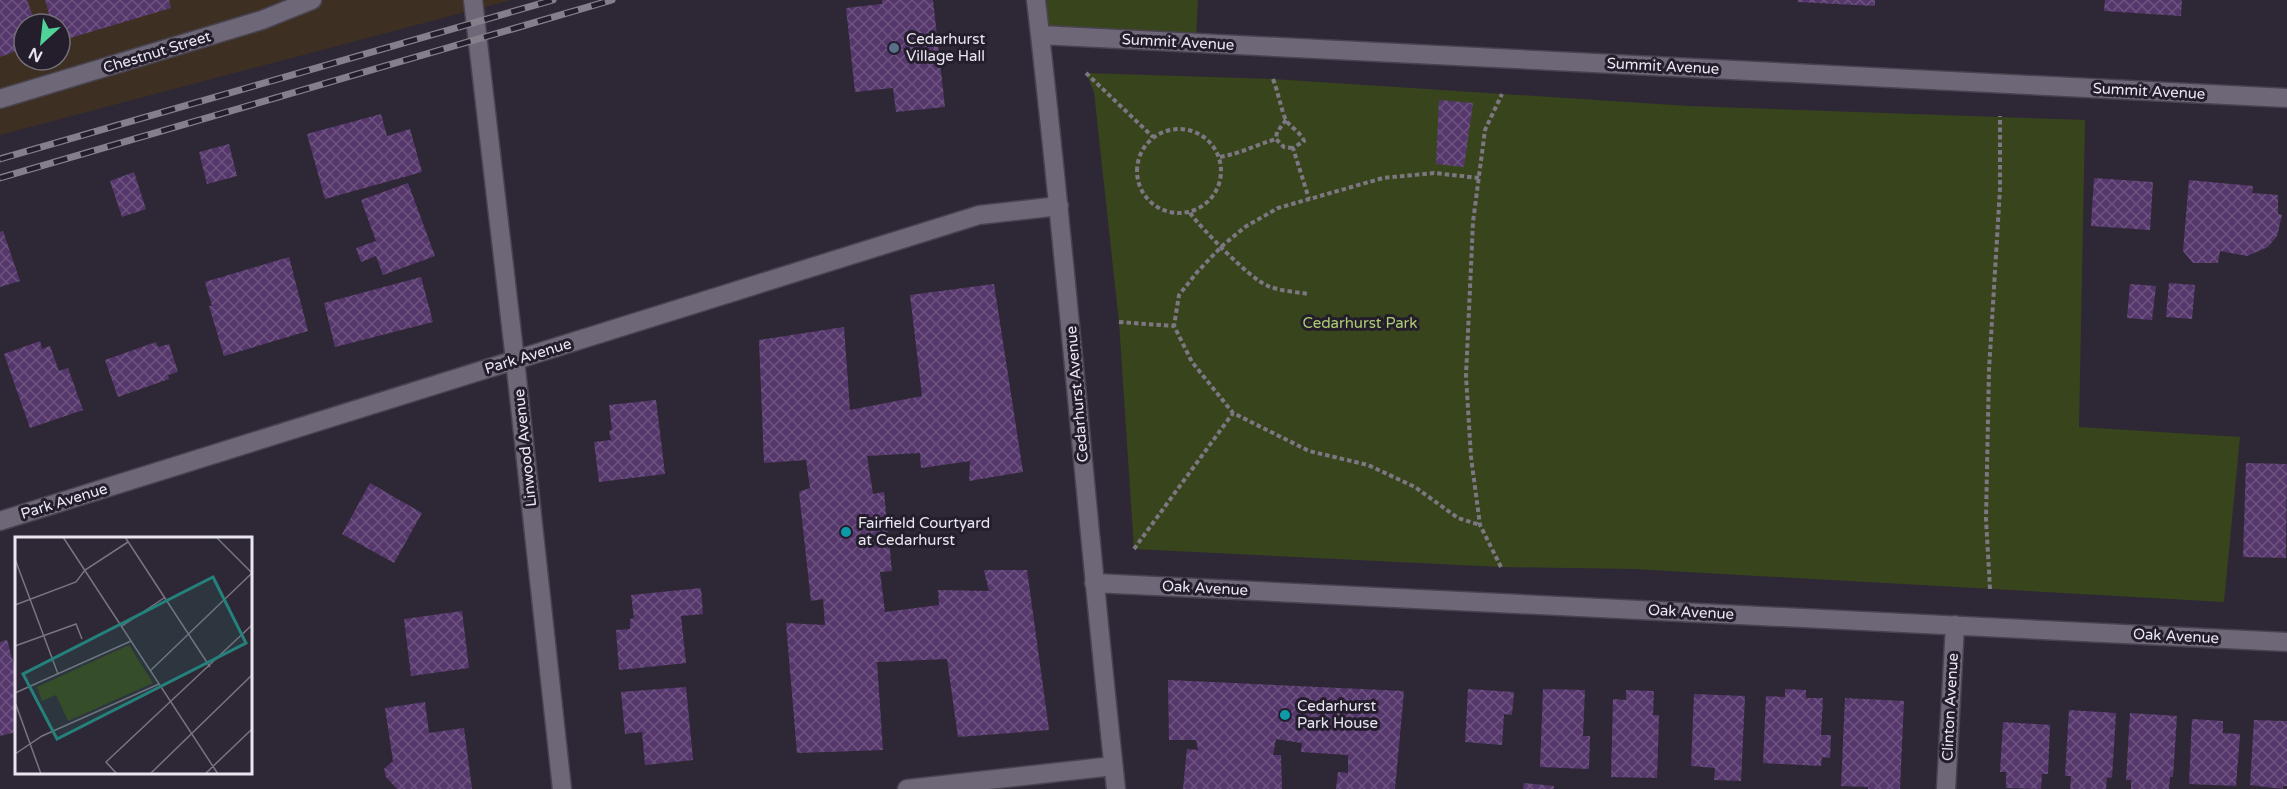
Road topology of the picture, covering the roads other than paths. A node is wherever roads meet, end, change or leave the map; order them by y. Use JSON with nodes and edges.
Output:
{"nodes":[{"id":1,"x":312,"y":0,"type":"edge"},
{"id":2,"x":473,"y":0,"type":"edge"},
{"id":3,"x":1035,"y":0,"type":"edge"},
{"id":4,"x":1040,"y":35,"type":"junction"},
{"id":5,"x":2287,"y":98,"type":"edge"},
{"id":6,"x":0,"y":99,"type":"edge"},
{"id":7,"x":1059,"y":206,"type":"junction"},
{"id":8,"x":515,"y":360,"type":"junction"},
{"id":9,"x":0,"y":521,"type":"edge"},
{"id":10,"x":1094,"y":583,"type":"junction"},
{"id":11,"x":1955,"y":625,"type":"junction"},
{"id":12,"x":2287,"y":642,"type":"edge"},
{"id":13,"x":1113,"y":766,"type":"junction"},
{"id":14,"x":562,"y":789,"type":"edge"},
{"id":15,"x":907,"y":789,"type":"edge"},
{"id":16,"x":1116,"y":789,"type":"edge"},
{"id":17,"x":1946,"y":789,"type":"edge"}],
"edges":[{"from":1,"to":6,"type":"street","name":"Chestnut Street"},
{"from":2,"to":8,"type":"street","name":"Linwood Avenue"},
{"from":3,"to":4,"type":"street","name":"Cedarhurst Avenue"},
{"from":4,"to":5,"type":"street","name":"Summit Avenue"},
{"from":4,"to":7,"type":"street","name":"Cedarhurst Avenue"},
{"from":7,"to":8,"type":"street","name":"Park Avenue"},
{"from":7,"to":10,"type":"street","name":"Cedarhurst Avenue"},
{"from":8,"to":9,"type":"street","name":"Park Avenue"},
{"from":8,"to":14,"type":"street","name":"Linwood Avenue"},
{"from":10,"to":11,"type":"street","name":"Oak Avenue"},
{"from":10,"to":13,"type":"street","name":"Cedarhurst Avenue"},
{"from":11,"to":12,"type":"street","name":"Oak Avenue"},
{"from":11,"to":17,"type":"street","name":"Clinton Avenue"},
{"from":13,"to":15,"type":"street"},
{"from":13,"to":16,"type":"street","name":"Cedarhurst Avenue"}]}
